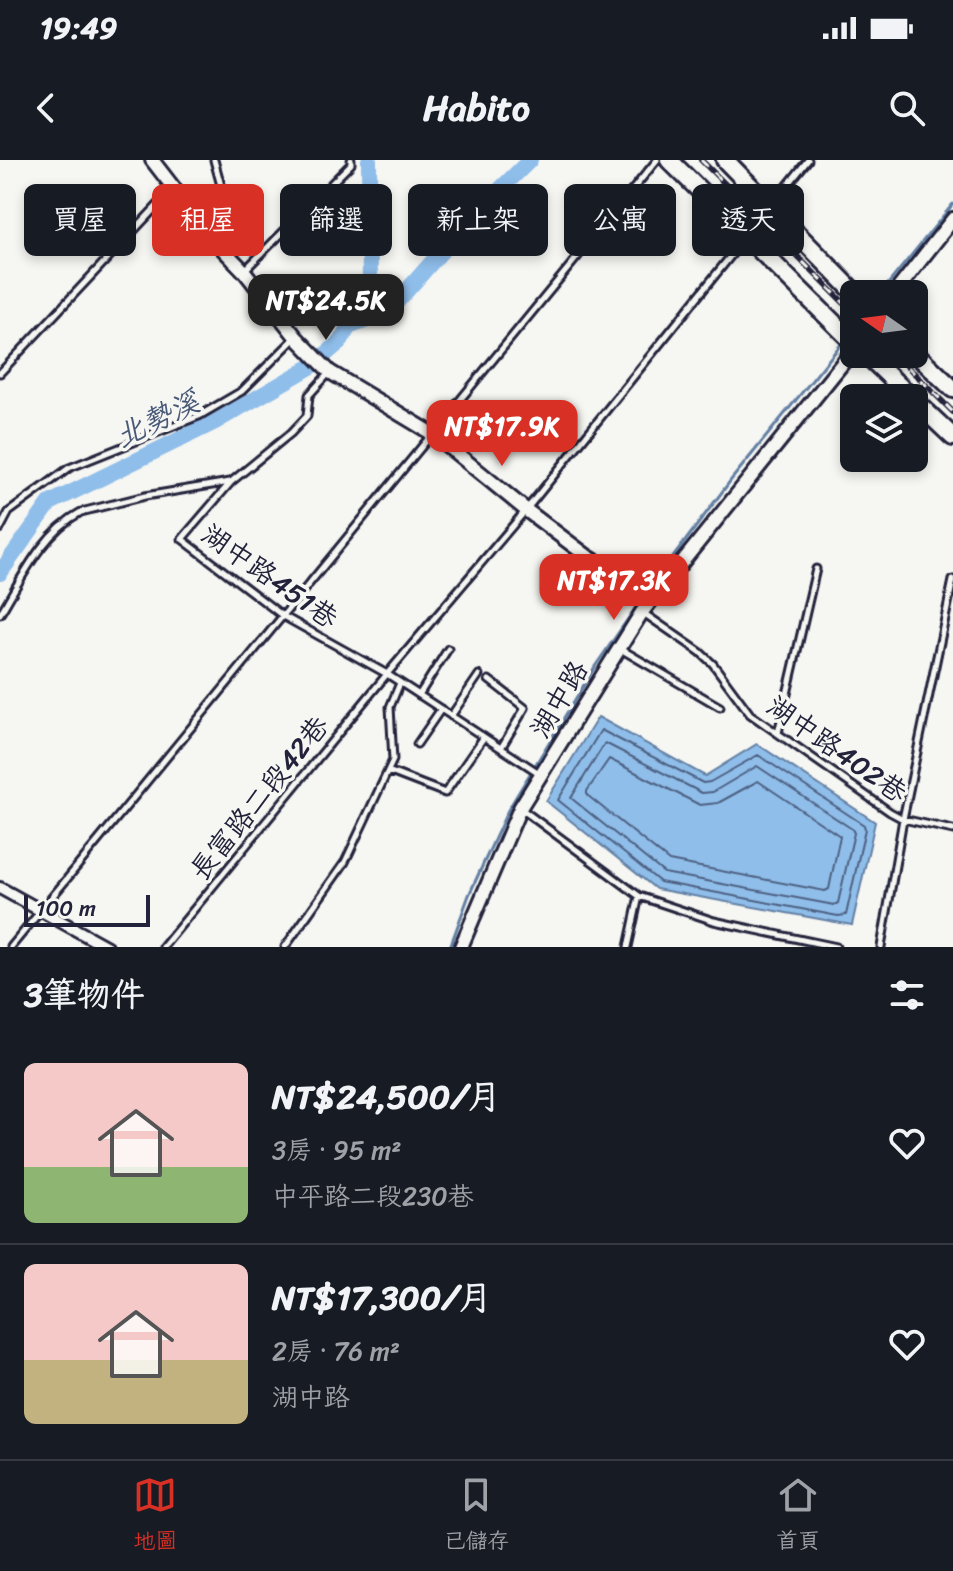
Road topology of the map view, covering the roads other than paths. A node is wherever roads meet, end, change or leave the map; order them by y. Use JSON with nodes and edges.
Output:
{"nodes":[{"id":1,"x":152,"y":160,"type":"edge"},
{"id":2,"x":214,"y":160,"type":"edge"},
{"id":3,"x":351,"y":160,"type":"edge"},
{"id":4,"x":657,"y":160,"type":"edge"},
{"id":5,"x":669,"y":160,"type":"edge"},
{"id":6,"x":725,"y":160,"type":"edge"},
{"id":7,"x":808,"y":160,"type":"edge"},
{"id":8,"x":171,"y":184,"type":"edge"},
{"id":9,"x":221,"y":184,"type":"edge"},
{"id":10,"x":693,"y":184,"type":"edge"},
{"id":11,"x":748,"y":184,"type":"edge"},
{"id":12,"x":788,"y":184,"type":"edge"},
{"id":13,"x":152,"y":211,"type":"edge"},
{"id":14,"x":953,"y":219,"type":"edge"},
{"id":15,"x":804,"y":241,"type":"edge"},
{"id":16,"x":230,"y":256,"type":"edge"},
{"id":17,"x":729,"y":256,"type":"edge"},
{"id":18,"x":765,"y":256,"type":"edge"},
{"id":19,"x":244,"y":271,"type":"junction"},
{"id":20,"x":842,"y":280,"type":"edge"},
{"id":21,"x":905,"y":280,"type":"edge"},
{"id":22,"x":840,"y":332,"type":"edge"},
{"id":23,"x":296,"y":337,"type":"junction"},
{"id":24,"x":840,"y":363,"type":"edge"},
{"id":25,"x":928,"y":366,"type":"edge"},
{"id":26,"x":881,"y":368,"type":"edge"},
{"id":27,"x":330,"y":372,"type":"junction"},
{"id":28,"x":0,"y":373,"type":"edge"},
{"id":29,"x":897,"y":384,"type":"edge"},
{"id":30,"x":950,"y":387,"type":"edge"},
{"id":31,"x":928,"y":413,"type":"edge"},
{"id":32,"x":433,"y":434,"type":"junction"},
{"id":33,"x":953,"y":437,"type":"edge"},
{"id":34,"x":231,"y":482,"type":"junction"},
{"id":35,"x":526,"y":510,"type":"junction"},
{"id":36,"x":0,"y":529,"type":"edge"},
{"id":37,"x":816,"y":569,"type":"dead end"},
{"id":38,"x":953,"y":580,"type":"edge"},
{"id":39,"x":654,"y":597,"type":"junction"},
{"id":40,"x":642,"y":612,"type":"junction"},
{"id":41,"x":0,"y":614,"type":"edge"},
{"id":42,"x":283,"y":616,"type":"junction"},
{"id":43,"x":619,"y":648,"type":"junction"},
{"id":44,"x":448,"y":649,"type":"dead end"},
{"id":45,"x":387,"y":674,"type":"junction"},
{"id":46,"x":479,"y":675,"type":"dead end"},
{"id":47,"x":489,"y":680,"type":"dead end"},
{"id":48,"x":400,"y":683,"type":"junction"},
{"id":49,"x":419,"y":695,"type":"junction"},
{"id":50,"x":720,"y":707,"type":"dead end"},
{"id":51,"x":441,"y":709,"type":"junction"},
{"id":52,"x":451,"y":716,"type":"junction"},
{"id":53,"x":778,"y":733,"type":"junction"},
{"id":54,"x":484,"y":737,"type":"junction"},
{"id":55,"x":417,"y":744,"type":"dead end"},
{"id":56,"x":501,"y":748,"type":"junction"},
{"id":57,"x":388,"y":771,"type":"junction"},
{"id":58,"x":541,"y":774,"type":"junction"},
{"id":59,"x":520,"y":808,"type":"junction"},
{"id":60,"x":903,"y":819,"type":"junction"},
{"id":61,"x":953,"y":830,"type":"edge"},
{"id":62,"x":0,"y":888,"type":"edge"},
{"id":63,"x":639,"y":896,"type":"junction"},
{"id":64,"x":41,"y":910,"type":"junction"},
{"id":65,"x":11,"y":947,"type":"edge"},
{"id":66,"x":107,"y":947,"type":"edge"},
{"id":67,"x":163,"y":947,"type":"edge"},
{"id":68,"x":285,"y":947,"type":"edge"},
{"id":69,"x":461,"y":947,"type":"edge"},
{"id":70,"x":628,"y":947,"type":"edge"},
{"id":71,"x":836,"y":947,"type":"edge"},
{"id":72,"x":881,"y":947,"type":"edge"}],
"edges":[{"from":1,"to":8,"type":"street"},
{"from":2,"to":9,"type":"lane"},
{"from":3,"to":19,"type":"lane"},
{"from":4,"to":32,"type":"lane"},
{"from":5,"to":10,"type":"main road"},
{"from":6,"to":11,"type":"main road"},
{"from":7,"to":12,"type":"lane","name":"長富路二段42巷"},
{"from":13,"to":28,"type":"lane"},
{"from":14,"to":21,"type":"street"},
{"from":15,"to":20,"type":"main road"},
{"from":16,"to":19,"type":"street"},
{"from":17,"to":35,"type":"lane","name":"長富路二段42巷"},
{"from":18,"to":22,"type":"main road"},
{"from":19,"to":23,"type":"street"},
{"from":23,"to":27,"type":"street"},
{"from":23,"to":36,"type":"lane"},
{"from":24,"to":39,"type":"street","name":"湖中路"},
{"from":25,"to":30,"type":"main road"},
{"from":26,"to":29,"type":"main road"},
{"from":27,"to":32,"type":"street"},
{"from":27,"to":34,"type":"lane","name":"湖中路451巷"},
{"from":31,"to":33,"type":"main road"},
{"from":32,"to":35,"type":"street"},
{"from":32,"to":42,"type":"lane"},
{"from":34,"to":41,"type":"lane"},
{"from":34,"to":42,"type":"lane","name":"湖中路451巷"},
{"from":35,"to":39,"type":"street"},
{"from":35,"to":45,"type":"lane","name":"長富路二段42巷"},
{"from":37,"to":53,"type":"lane"},
{"from":38,"to":60,"type":"lane"},
{"from":39,"to":40,"type":"street","name":"湖中路"},
{"from":40,"to":43,"type":"street","name":"湖中路"},
{"from":40,"to":53,"type":"lane","name":"湖中路402巷"},
{"from":42,"to":45,"type":"lane","name":"湖中路451巷"},
{"from":42,"to":64,"type":"lane"},
{"from":43,"to":50,"type":"lane"},
{"from":43,"to":58,"type":"street","name":"湖中路"},
{"from":44,"to":49,"type":"lane"},
{"from":45,"to":48,"type":"lane","name":"湖中路451巷"},
{"from":45,"to":67,"type":"lane","name":"長富路二段42巷"},
{"from":46,"to":52,"type":"lane"},
{"from":47,"to":56,"type":"lane"},
{"from":48,"to":49,"type":"lane","name":"湖中路451巷"},
{"from":48,"to":57,"type":"lane"},
{"from":49,"to":51,"type":"lane","name":"湖中路451巷"},
{"from":51,"to":52,"type":"lane","name":"湖中路451巷"},
{"from":51,"to":55,"type":"lane"},
{"from":52,"to":54,"type":"lane","name":"湖中路451巷"},
{"from":53,"to":60,"type":"lane","name":"湖中路402巷"},
{"from":54,"to":56,"type":"lane","name":"湖中路451巷"},
{"from":54,"to":57,"type":"lane"},
{"from":56,"to":58,"type":"lane","name":"湖中路451巷"},
{"from":57,"to":68,"type":"lane"},
{"from":58,"to":59,"type":"street","name":"湖中路"},
{"from":59,"to":63,"type":"lane"},
{"from":59,"to":69,"type":"street","name":"湖中路"},
{"from":60,"to":61,"type":"lane","name":"湖中路402巷"},
{"from":60,"to":72,"type":"lane"},
{"from":62,"to":64,"type":"street"},
{"from":63,"to":70,"type":"lane"},
{"from":63,"to":71,"type":"lane"},
{"from":64,"to":65,"type":"lane"},
{"from":64,"to":66,"type":"street"}]}
